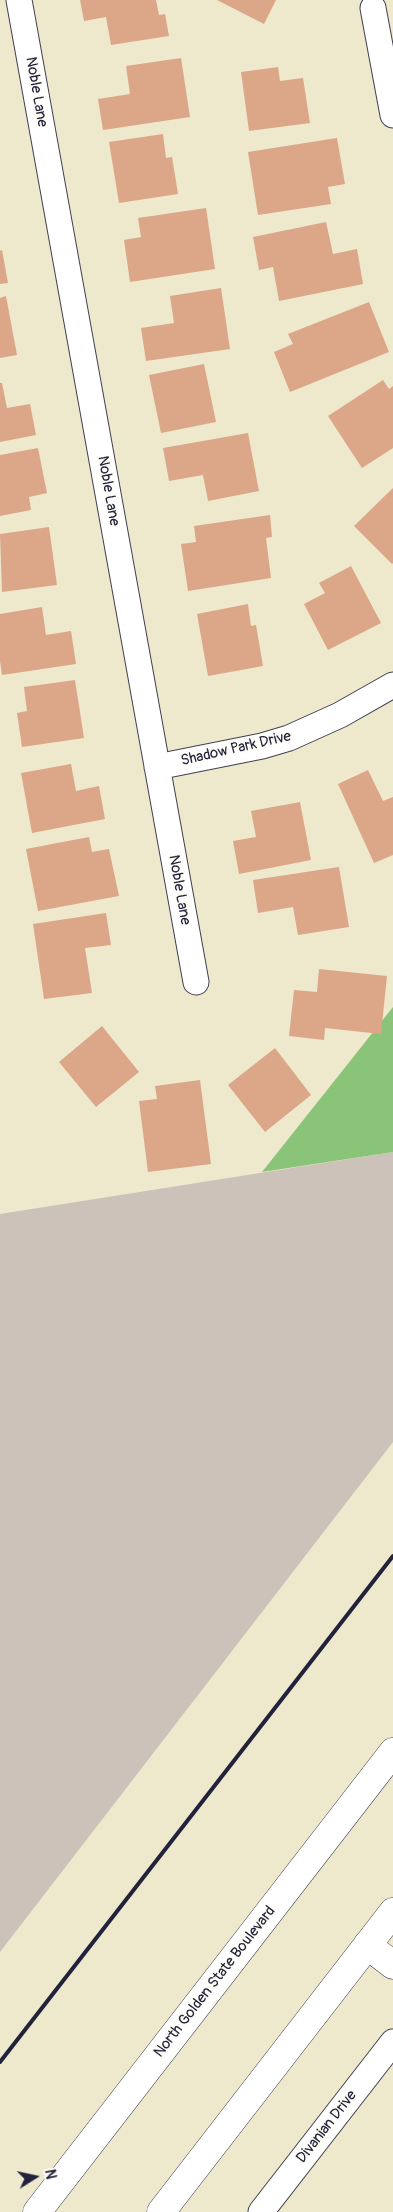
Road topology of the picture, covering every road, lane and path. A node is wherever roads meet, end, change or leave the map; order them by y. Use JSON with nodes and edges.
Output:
{"nodes":[{"id":1,"x":19,"y":0,"type":"edge"},
{"id":2,"x":374,"y":8,"type":"dead end"},
{"id":3,"x":393,"y":115,"type":"edge"},
{"id":4,"x":393,"y":685,"type":"edge"},
{"id":5,"x":157,"y":766,"type":"junction"},
{"id":6,"x":196,"y":982,"type":"dead end"},
{"id":7,"x":393,"y":1752,"type":"edge"},
{"id":8,"x":393,"y":1912,"type":"edge"},
{"id":9,"x":367,"y":1945,"type":"junction"},
{"id":10,"x":393,"y":1965,"type":"edge"},
{"id":11,"x":393,"y":2042,"type":"edge"},
{"id":12,"x":37,"y":2212,"type":"edge"},
{"id":13,"x":161,"y":2212,"type":"edge"},
{"id":14,"x":261,"y":2212,"type":"edge"}],
"edges":[{"from":1,"to":5,"type":"street","name":"Noble Lane"},
{"from":2,"to":3,"type":"street"},
{"from":4,"to":5,"type":"street","name":"Shadow Park Drive"},
{"from":5,"to":6,"type":"street","name":"Noble Lane"},
{"from":7,"to":12,"type":"main road","name":"North Golden State Boulevard"},
{"from":8,"to":9,"type":"main road"},
{"from":9,"to":10,"type":"main road"},
{"from":9,"to":13,"type":"main road"},
{"from":11,"to":14,"type":"street","name":"Divanian Drive"}]}
